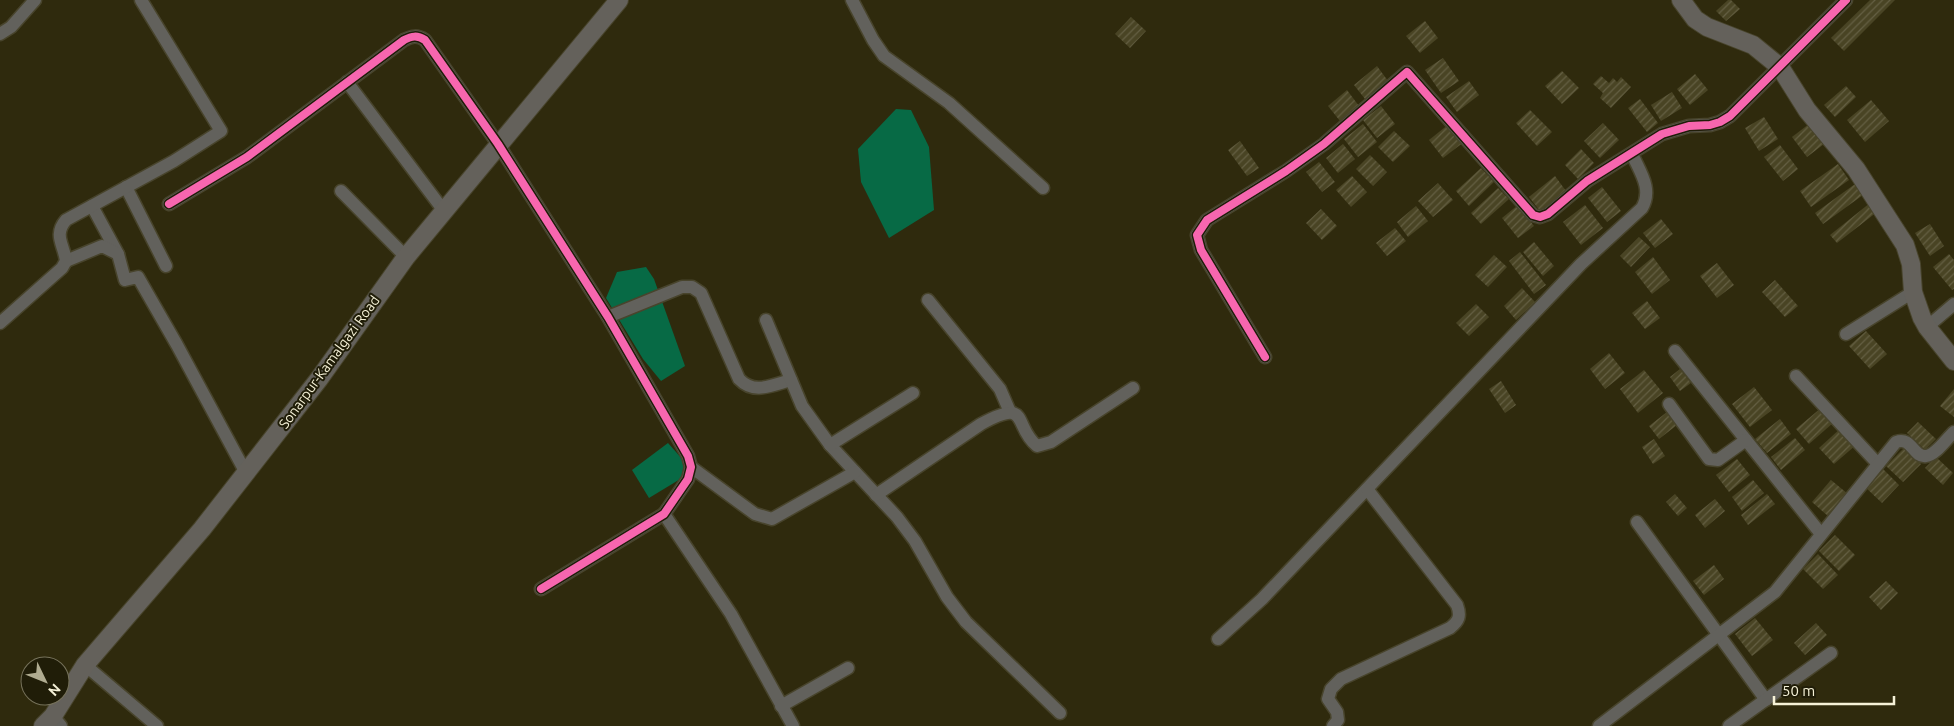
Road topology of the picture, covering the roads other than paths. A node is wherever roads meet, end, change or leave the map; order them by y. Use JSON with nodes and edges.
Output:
{"nodes":[{"id":1,"x":35,"y":0,"type":"edge"},
{"id":2,"x":141,"y":0,"type":"edge"},
{"id":3,"x":619,"y":0,"type":"edge"},
{"id":4,"x":852,"y":0,"type":"edge"},
{"id":5,"x":1681,"y":0,"type":"edge"},
{"id":6,"x":1846,"y":0,"type":"edge"},
{"id":7,"x":0,"y":34,"type":"edge"},
{"id":8,"x":1780,"y":66,"type":"junction"},
{"id":9,"x":347,"y":82,"type":"junction"},
{"id":10,"x":498,"y":144,"type":"junction"},
{"id":11,"x":1632,"y":154,"type":"junction"},
{"id":12,"x":126,"y":187,"type":"junction"},
{"id":13,"x":1043,"y":188,"type":"dead end"},
{"id":14,"x":341,"y":191,"type":"dead end"},
{"id":15,"x":169,"y":204,"type":"dead end"},
{"id":16,"x":92,"y":206,"type":"junction"},
{"id":17,"x":444,"y":210,"type":"junction"},
{"id":18,"x":118,"y":254,"type":"junction"},
{"id":19,"x":406,"y":257,"type":"junction"},
{"id":20,"x":66,"y":262,"type":"junction"},
{"id":21,"x":166,"y":266,"type":"dead end"},
{"id":22,"x":1913,"y":292,"type":"junction"},
{"id":23,"x":928,"y":300,"type":"dead end"},
{"id":24,"x":1954,"y":304,"type":"edge"},
{"id":25,"x":608,"y":317,"type":"junction"},
{"id":26,"x":766,"y":320,"type":"dead end"},
{"id":27,"x":0,"y":323,"type":"edge"},
{"id":28,"x":1927,"y":328,"type":"junction"},
{"id":29,"x":1846,"y":334,"type":"dead end"},
{"id":30,"x":1675,"y":351,"type":"dead end"},
{"id":31,"x":1265,"y":357,"type":"dead end"},
{"id":32,"x":1954,"y":361,"type":"edge"},
{"id":33,"x":1796,"y":376,"type":"dead end"},
{"id":34,"x":791,"y":380,"type":"junction"},
{"id":35,"x":1133,"y":388,"type":"dead end"},
{"id":36,"x":913,"y":393,"type":"dead end"},
{"id":37,"x":1670,"y":404,"type":"dead end"},
{"id":38,"x":1010,"y":412,"type":"junction"},
{"id":39,"x":1954,"y":432,"type":"edge"},
{"id":40,"x":1746,"y":440,"type":"junction"},
{"id":41,"x":830,"y":445,"type":"junction"},
{"id":42,"x":1878,"y":464,"type":"junction"},
{"id":43,"x":691,"y":467,"type":"junction"},
{"id":44,"x":855,"y":472,"type":"junction"},
{"id":45,"x":246,"y":473,"type":"junction"},
{"id":46,"x":1367,"y":488,"type":"junction"},
{"id":47,"x":876,"y":495,"type":"junction"},
{"id":48,"x":664,"y":514,"type":"junction"},
{"id":49,"x":1637,"y":522,"type":"dead end"},
{"id":50,"x":1821,"y":534,"type":"junction"},
{"id":51,"x":541,"y":589,"type":"dead end"},
{"id":52,"x":1718,"y":636,"type":"junction"},
{"id":53,"x":1218,"y":639,"type":"dead end"},
{"id":54,"x":1831,"y":652,"type":"dead end"},
{"id":55,"x":85,"y":664,"type":"junction"},
{"id":56,"x":848,"y":668,"type":"dead end"},
{"id":57,"x":1766,"y":700,"type":"junction"},
{"id":58,"x":781,"y":706,"type":"junction"},
{"id":59,"x":1060,"y":714,"type":"dead end"},
{"id":60,"x":52,"y":723,"type":"edge"},
{"id":61,"x":157,"y":726,"type":"edge"},
{"id":62,"x":793,"y":726,"type":"edge"},
{"id":63,"x":1333,"y":726,"type":"edge"},
{"id":64,"x":1599,"y":726,"type":"edge"},
{"id":65,"x":1729,"y":726,"type":"edge"}],
"edges":[{"from":1,"to":7,"type":"street"},
{"from":2,"to":12,"type":"street"},
{"from":3,"to":10,"type":"main road","name":"Sonarpur-Kamalgazi Road"},
{"from":4,"to":13,"type":"street"},
{"from":5,"to":8,"type":"main road"},
{"from":6,"to":8,"type":"street"},
{"from":8,"to":11,"type":"street"},
{"from":8,"to":22,"type":"main road"},
{"from":9,"to":10,"type":"street"},
{"from":9,"to":15,"type":"street"},
{"from":9,"to":17,"type":"street"},
{"from":10,"to":17,"type":"main road","name":"Sonarpur-Kamalgazi Road"},
{"from":10,"to":25,"type":"street"},
{"from":11,"to":31,"type":"street"},
{"from":11,"to":46,"type":"street"},
{"from":12,"to":16,"type":"street"},
{"from":12,"to":21,"type":"street"},
{"from":14,"to":19,"type":"street"},
{"from":16,"to":18,"type":"street"},
{"from":16,"to":20,"type":"street"},
{"from":17,"to":19,"type":"main road","name":"Sonarpur-Kamalgazi Road"},
{"from":18,"to":20,"type":"street"},
{"from":18,"to":45,"type":"street"},
{"from":19,"to":45,"type":"main road","name":"Sonarpur-Kamalgazi Road"},
{"from":20,"to":27,"type":"street"},
{"from":22,"to":28,"type":"main road"},
{"from":22,"to":29,"type":"street"},
{"from":23,"to":38,"type":"street"},
{"from":24,"to":28,"type":"street"},
{"from":25,"to":34,"type":"street"},
{"from":25,"to":43,"type":"street"},
{"from":26,"to":34,"type":"street"},
{"from":28,"to":32,"type":"main road"},
{"from":30,"to":40,"type":"street"},
{"from":33,"to":42,"type":"street"},
{"from":34,"to":41,"type":"street"},
{"from":35,"to":38,"type":"street"},
{"from":36,"to":41,"type":"street"},
{"from":37,"to":40,"type":"street"},
{"from":38,"to":47,"type":"street"},
{"from":39,"to":42,"type":"street"},
{"from":40,"to":50,"type":"street"},
{"from":41,"to":44,"type":"street"},
{"from":42,"to":50,"type":"street"},
{"from":43,"to":44,"type":"street"},
{"from":43,"to":48,"type":"street"},
{"from":44,"to":47,"type":"street"},
{"from":45,"to":55,"type":"main road","name":"Sonarpur-Kamalgazi Road"},
{"from":46,"to":53,"type":"street"},
{"from":46,"to":63,"type":"street"},
{"from":47,"to":59,"type":"street"},
{"from":48,"to":51,"type":"street"},
{"from":48,"to":58,"type":"street"},
{"from":49,"to":52,"type":"street"},
{"from":50,"to":52,"type":"street"},
{"from":52,"to":57,"type":"street"},
{"from":52,"to":64,"type":"street"},
{"from":54,"to":57,"type":"street"},
{"from":55,"to":60,"type":"main road","name":"Sonarpur-Kamalgazi Road"},
{"from":55,"to":61,"type":"street"},
{"from":56,"to":58,"type":"street"},
{"from":57,"to":65,"type":"street"},
{"from":58,"to":62,"type":"street"}]}
